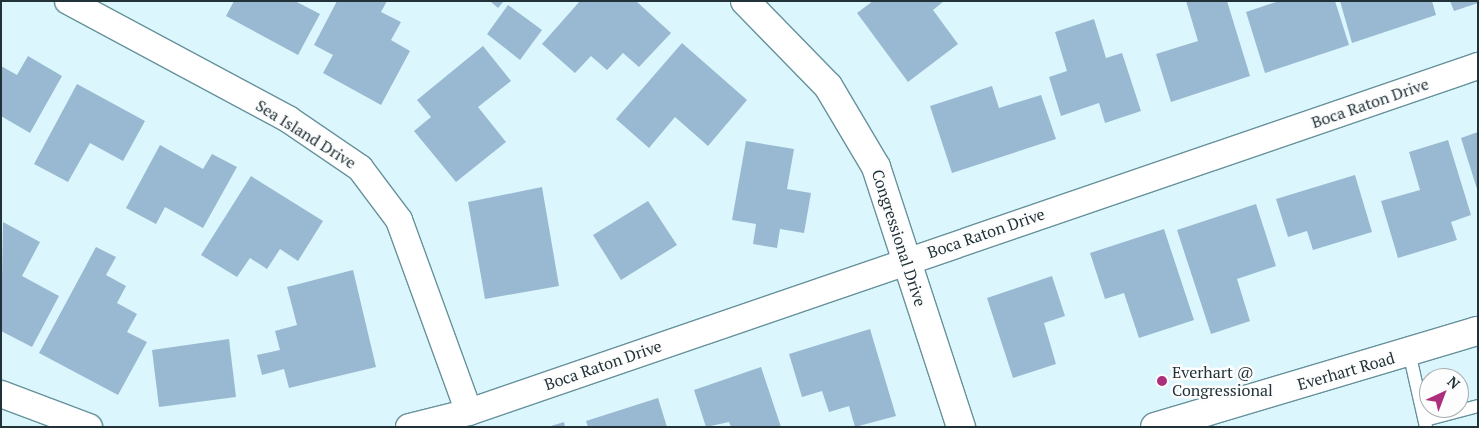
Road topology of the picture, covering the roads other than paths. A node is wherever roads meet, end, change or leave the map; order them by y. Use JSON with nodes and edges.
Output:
{"nodes":[{"id":1,"x":68,"y":1,"type":"edge"},
{"id":2,"x":745,"y":1,"type":"edge"},
{"id":3,"x":1478,"y":66,"type":"edge"},
{"id":4,"x":907,"y":260,"type":"junction"},
{"id":5,"x":1478,"y":331,"type":"edge"},
{"id":6,"x":1410,"y":352,"type":"junction"},
{"id":7,"x":3,"y":401,"type":"edge"},
{"id":8,"x":1478,"y":406,"type":"edge"},
{"id":9,"x":469,"y":412,"type":"junction"},
{"id":10,"x":1425,"y":424,"type":"edge"},
{"id":11,"x":89,"y":427,"type":"edge"},
{"id":12,"x":408,"y":427,"type":"edge"},
{"id":13,"x":961,"y":427,"type":"edge"},
{"id":14,"x":1156,"y":427,"type":"edge"}],
"edges":[{"from":1,"to":9,"type":"street","name":"Sea Island Drive"},
{"from":2,"to":4,"type":"street","name":"Congressional Drive"},
{"from":3,"to":4,"type":"street","name":"Boca Raton Drive"},
{"from":4,"to":9,"type":"street","name":"Boca Raton Drive"},
{"from":4,"to":13,"type":"street","name":"Congressional Drive"},
{"from":5,"to":6,"type":"street","name":"Everhart Road"},
{"from":6,"to":10,"type":"lane"},
{"from":6,"to":14,"type":"street","name":"Everhart Road"},
{"from":7,"to":11,"type":"street"},
{"from":8,"to":10,"type":"lane"},
{"from":9,"to":12,"type":"street","name":"Boca Raton Drive"}]}
